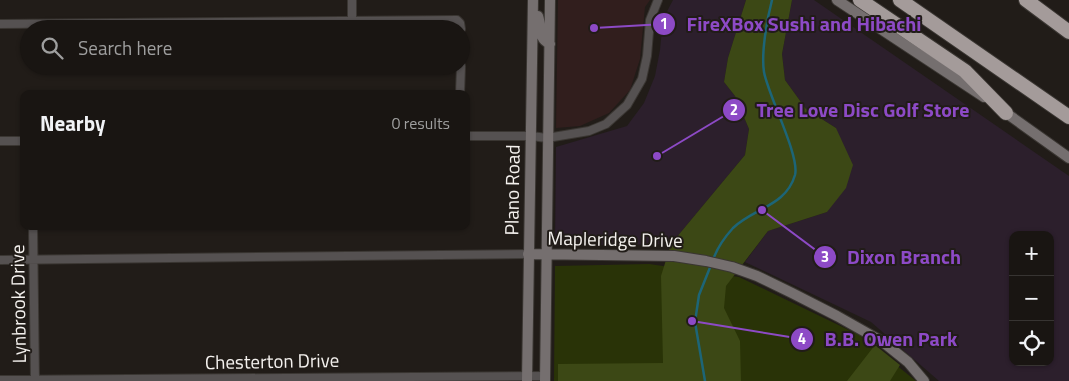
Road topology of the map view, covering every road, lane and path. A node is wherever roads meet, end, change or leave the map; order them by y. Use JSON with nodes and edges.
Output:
{"nodes":[{"id":1,"x":352,"y":0,"type":"edge"},
{"id":2,"x":533,"y":0,"type":"edge"},
{"id":3,"x":550,"y":0,"type":"edge"},
{"id":4,"x":658,"y":0,"type":"edge"},
{"id":5,"x":837,"y":0,"type":"edge"},
{"id":6,"x":860,"y":0,"type":"edge"},
{"id":7,"x":900,"y":0,"type":"edge"},
{"id":8,"x":1028,"y":0,"type":"edge"},
{"id":9,"x":533,"y":12,"type":"junction"},
{"id":10,"x":1069,"y":19,"type":"edge"},
{"id":11,"x":352,"y":20,"type":"joint"},
{"id":12,"x":457,"y":20,"type":"edge"},
{"id":13,"x":0,"y":24,"type":"edge"},
{"id":14,"x":20,"y":24,"type":"edge"},
{"id":15,"x":1069,"y":32,"type":"edge"},
{"id":16,"x":550,"y":44,"type":"junction"},
{"id":17,"x":460,"y":75,"type":"edge"},
{"id":18,"x":460,"y":90,"type":"edge"},
{"id":19,"x":1006,"y":113,"type":"junction"},
{"id":20,"x":1069,"y":117,"type":"edge"},
{"id":21,"x":470,"y":136,"type":"edge"},
{"id":22,"x":531,"y":136,"type":"junction"},
{"id":23,"x":547,"y":138,"type":"junction"},
{"id":24,"x":0,"y":141,"type":"edge"},
{"id":25,"x":20,"y":141,"type":"edge"},
{"id":26,"x":1069,"y":158,"type":"edge"},
{"id":27,"x":33,"y":230,"type":"edge"},
{"id":28,"x":528,"y":254,"type":"junction"},
{"id":29,"x":546,"y":254,"type":"junction"},
{"id":30,"x":0,"y":260,"type":"edge"},
{"id":31,"x":34,"y":260,"type":"junction"},
{"id":32,"x":526,"y":378,"type":"edge"},
{"id":33,"x":545,"y":378,"type":"edge"},
{"id":34,"x":287,"y":379,"type":"edge"},
{"id":35,"x":0,"y":380,"type":"edge"},
{"id":36,"x":35,"y":381,"type":"edge"},
{"id":37,"x":924,"y":381,"type":"edge"}],
"edges":[{"from":1,"to":11,"type":"street"},
{"from":2,"to":9,"type":"main road","name":"Plano Road"},
{"from":3,"to":16,"type":"main road","name":"Plano Road"},
{"from":4,"to":23,"type":"street"},
{"from":5,"to":19,"type":"main road"},
{"from":6,"to":19,"type":"highway"},
{"from":7,"to":20,"type":"highway"},
{"from":8,"to":10,"type":"highway"},
{"from":8,"to":15,"type":"highway"},
{"from":9,"to":16,"type":"main road"},
{"from":9,"to":22,"type":"main road","name":"Plano Road"},
{"from":11,"to":12,"type":"street"},
{"from":13,"to":14,"type":"street"},
{"from":16,"to":23,"type":"main road","name":"Plano Road"},
{"from":17,"to":18,"type":"street"},
{"from":19,"to":26,"type":"main road"},
{"from":21,"to":22,"type":"street"},
{"from":22,"to":23,"type":"street"},
{"from":22,"to":28,"type":"main road","name":"Plano Road"},
{"from":23,"to":29,"type":"main road","name":"Plano Road"},
{"from":24,"to":25,"type":"street"},
{"from":27,"to":31,"type":"street","name":"Lynbrook Drive"},
{"from":28,"to":29,"type":"main road","name":"Mapleridge Drive"},
{"from":28,"to":31,"type":"street","name":"Mapleridge Drive"},
{"from":28,"to":32,"type":"main road","name":"Plano Road"},
{"from":29,"to":33,"type":"main road","name":"Plano Road"},
{"from":29,"to":37,"type":"main road","name":"Mapleridge Drive"},
{"from":30,"to":31,"type":"street","name":"Mapleridge Drive"},
{"from":31,"to":36,"type":"street","name":"Lynbrook Drive"},
{"from":32,"to":33,"type":"street","name":"Chesterton Drive"},
{"from":32,"to":34,"type":"street","name":"Chesterton Drive"},
{"from":34,"to":36,"type":"street","name":"Chesterton Drive"},
{"from":35,"to":36,"type":"street","name":"Chesterton Drive"}]}
